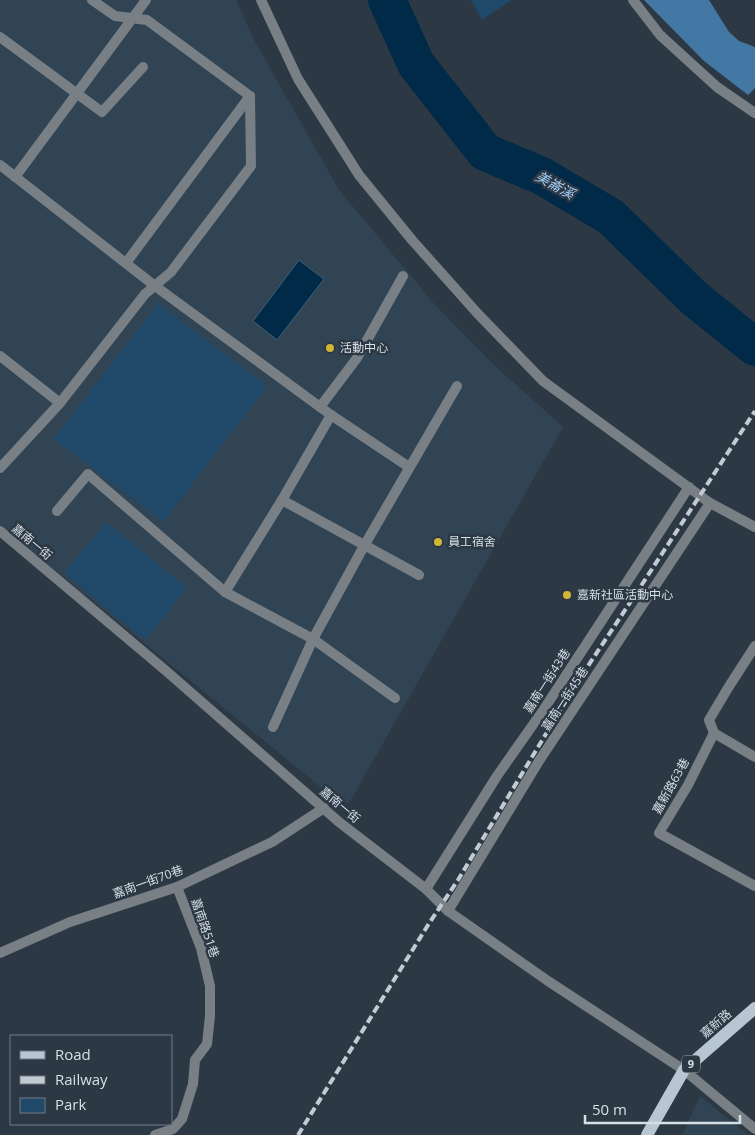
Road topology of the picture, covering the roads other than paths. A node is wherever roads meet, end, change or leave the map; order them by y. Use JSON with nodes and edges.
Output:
{"nodes":[{"id":1,"x":92,"y":0,"type":"edge"},
{"id":2,"x":146,"y":0,"type":"edge"},
{"id":3,"x":261,"y":0,"type":"edge"},
{"id":4,"x":633,"y":0,"type":"edge"},
{"id":5,"x":132,"y":18,"type":"junction"},
{"id":6,"x":0,"y":37,"type":"edge"},
{"id":7,"x":143,"y":66,"type":"dead end"},
{"id":8,"x":77,"y":93,"type":"junction"},
{"id":9,"x":250,"y":96,"type":"junction"},
{"id":10,"x":755,"y":113,"type":"edge"},
{"id":11,"x":0,"y":165,"type":"edge"},
{"id":12,"x":15,"y":177,"type":"junction"},
{"id":13,"x":126,"y":263,"type":"junction"},
{"id":14,"x":403,"y":276,"type":"dead end"},
{"id":15,"x":155,"y":286,"type":"junction"},
{"id":16,"x":0,"y":356,"type":"edge"},
{"id":17,"x":457,"y":386,"type":"dead end"},
{"id":18,"x":60,"y":403,"type":"junction"},
{"id":19,"x":320,"y":407,"type":"junction"},
{"id":20,"x":331,"y":415,"type":"junction"},
{"id":21,"x":409,"y":467,"type":"junction"},
{"id":22,"x":0,"y":468,"type":"edge"},
{"id":23,"x":689,"y":487,"type":"junction"},
{"id":24,"x":282,"y":500,"type":"junction"},
{"id":25,"x":710,"y":503,"type":"junction"},
{"id":26,"x":57,"y":511,"type":"dead end"},
{"id":27,"x":755,"y":527,"type":"edge"},
{"id":28,"x":0,"y":531,"type":"edge"},
{"id":29,"x":364,"y":546,"type":"junction"},
{"id":30,"x":420,"y":575,"type":"dead end"},
{"id":31,"x":225,"y":592,"type":"junction"},
{"id":32,"x":313,"y":639,"type":"junction"},
{"id":33,"x":755,"y":646,"type":"edge"},
{"id":34,"x":394,"y":698,"type":"dead end"},
{"id":35,"x":272,"y":727,"type":"dead end"},
{"id":36,"x":714,"y":733,"type":"junction"},
{"id":37,"x":755,"y":757,"type":"edge"},
{"id":38,"x":324,"y":808,"type":"junction"},
{"id":39,"x":755,"y":886,"type":"edge"},
{"id":40,"x":177,"y":887,"type":"junction"},
{"id":41,"x":426,"y":889,"type":"junction"},
{"id":42,"x":448,"y":911,"type":"junction"},
{"id":43,"x":0,"y":953,"type":"edge"},
{"id":44,"x":755,"y":1008,"type":"edge"},
{"id":45,"x":684,"y":1070,"type":"junction"},
{"id":46,"x":755,"y":1129,"type":"edge"},
{"id":47,"x":155,"y":1135,"type":"edge"},
{"id":48,"x":647,"y":1135,"type":"edge"}],
"edges":[{"from":1,"to":5,"type":"street"},
{"from":2,"to":5,"type":"street"},
{"from":3,"to":23,"type":"street"},
{"from":4,"to":10,"type":"street"},
{"from":5,"to":8,"type":"street"},
{"from":5,"to":9,"type":"street"},
{"from":6,"to":8,"type":"street"},
{"from":7,"to":8,"type":"street"},
{"from":8,"to":12,"type":"street"},
{"from":9,"to":13,"type":"street"},
{"from":9,"to":15,"type":"street"},
{"from":11,"to":12,"type":"street"},
{"from":12,"to":13,"type":"street"},
{"from":13,"to":15,"type":"street"},
{"from":14,"to":19,"type":"street"},
{"from":15,"to":18,"type":"street"},
{"from":15,"to":19,"type":"street"},
{"from":16,"to":18,"type":"street"},
{"from":17,"to":21,"type":"street"},
{"from":18,"to":22,"type":"street"},
{"from":19,"to":20,"type":"street"},
{"from":20,"to":21,"type":"street"},
{"from":20,"to":24,"type":"street"},
{"from":21,"to":29,"type":"street"},
{"from":23,"to":25,"type":"street"},
{"from":23,"to":41,"type":"street","name":"嘉南一街43巷"},
{"from":24,"to":29,"type":"street"},
{"from":24,"to":31,"type":"street"},
{"from":25,"to":27,"type":"street"},
{"from":25,"to":42,"type":"street","name":"嘉南一街45巷"},
{"from":26,"to":31,"type":"street"},
{"from":28,"to":38,"type":"street","name":"嘉南一街"},
{"from":29,"to":30,"type":"street"},
{"from":29,"to":32,"type":"street"},
{"from":31,"to":32,"type":"street"},
{"from":32,"to":34,"type":"street"},
{"from":32,"to":35,"type":"street"},
{"from":33,"to":36,"type":"street"},
{"from":36,"to":37,"type":"street"},
{"from":36,"to":39,"type":"street","name":"嘉新路63巷"},
{"from":38,"to":40,"type":"street","name":"嘉南一街70巷"},
{"from":38,"to":41,"type":"street","name":"嘉南一街"},
{"from":40,"to":43,"type":"street","name":"嘉南一街70巷"},
{"from":40,"to":47,"type":"street","name":"嘉南路51巷"},
{"from":41,"to":42,"type":"street","name":"嘉南一街"},
{"from":42,"to":45,"type":"street","name":"嘉南一街"},
{"from":44,"to":45,"type":"main road","name":"嘉新路","number":"9"},
{"from":45,"to":46,"type":"street","name":"嘉南一街"},
{"from":45,"to":48,"type":"main road","name":"嘉新路","number":"9"}]}
